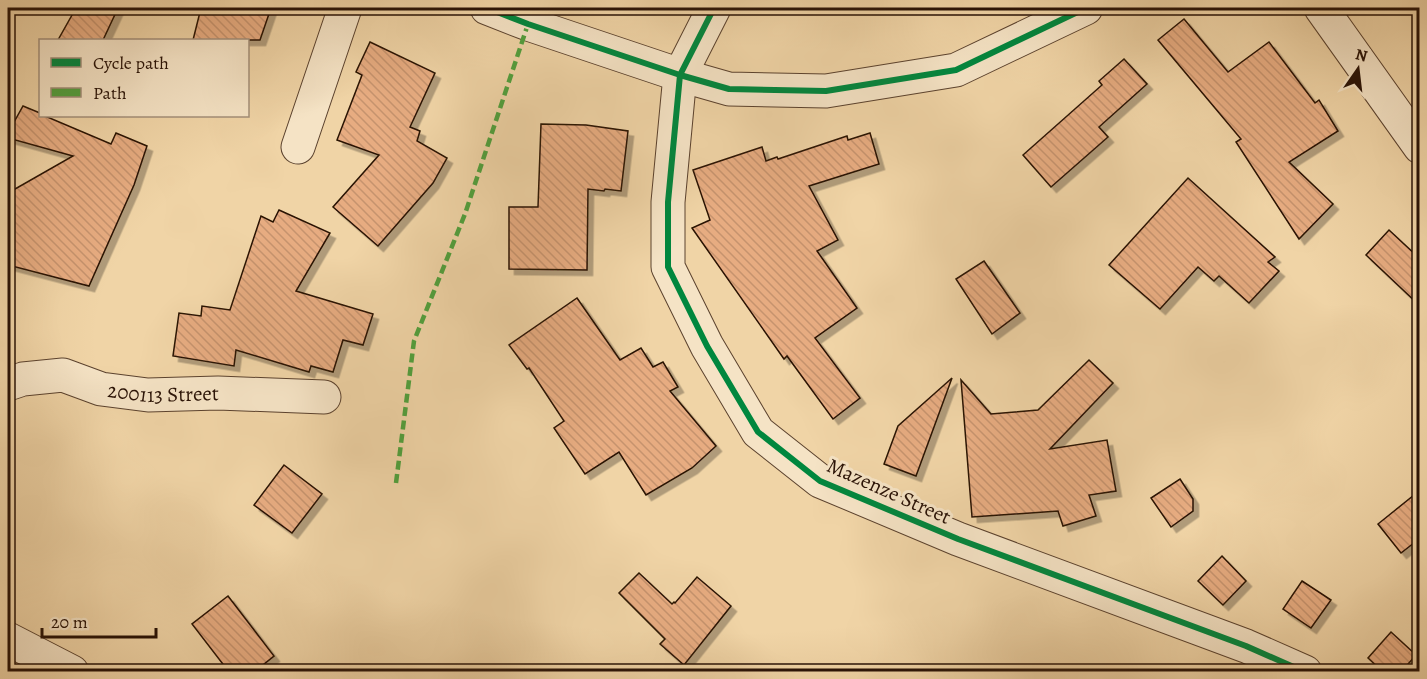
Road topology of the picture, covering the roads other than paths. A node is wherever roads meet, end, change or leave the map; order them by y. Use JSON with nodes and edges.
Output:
{"nodes":[{"id":1,"x":345,"y":8,"type":"edge"},
{"id":2,"x":487,"y":8,"type":"edge"},
{"id":3,"x":714,"y":8,"type":"edge"},
{"id":4,"x":1086,"y":8,"type":"edge"},
{"id":5,"x":1321,"y":8,"type":"edge"},
{"id":6,"x":680,"y":75,"type":"junction"},
{"id":7,"x":298,"y":147,"type":"dead end"},
{"id":8,"x":1419,"y":147,"type":"edge"},
{"id":9,"x":8,"y":384,"type":"edge"},
{"id":10,"x":324,"y":397,"type":"dead end"},
{"id":11,"x":8,"y":639,"type":"edge"},
{"id":12,"x":72,"y":672,"type":"edge"},
{"id":13,"x":1305,"y":672,"type":"edge"}],
"edges":[{"from":1,"to":7,"type":"street"},
{"from":2,"to":6,"type":"street"},
{"from":3,"to":6,"type":"street"},
{"from":4,"to":6,"type":"street"},
{"from":5,"to":8,"type":"street"},
{"from":6,"to":13,"type":"street","name":"Mazenze Street"},
{"from":9,"to":10,"type":"street","name":"200113 Street"},
{"from":11,"to":12,"type":"street"}]}
